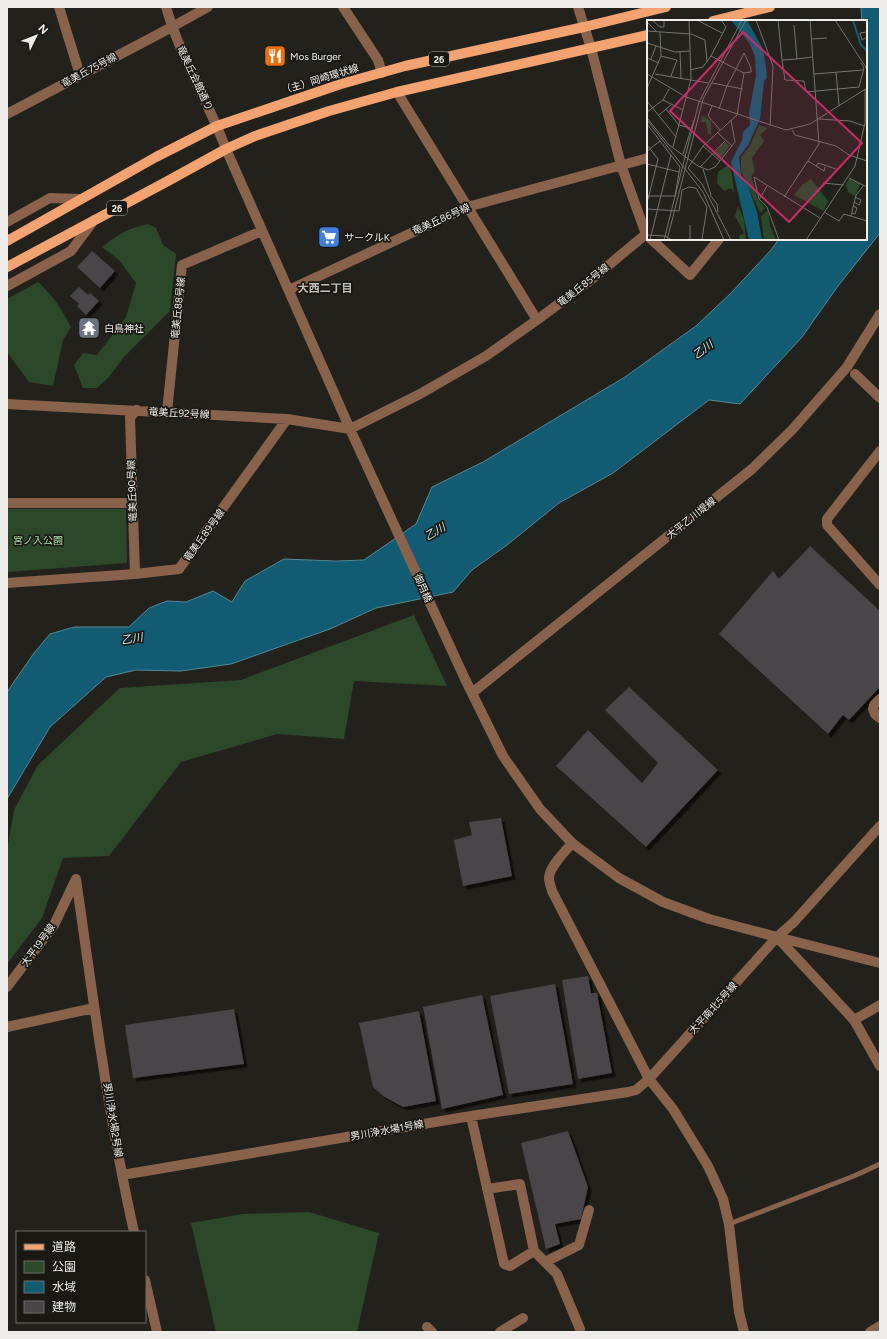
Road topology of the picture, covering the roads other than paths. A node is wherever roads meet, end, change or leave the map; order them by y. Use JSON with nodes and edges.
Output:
{"nodes":[{"id":1,"x":60,"y":7,"type":"edge"},
{"id":2,"x":166,"y":7,"type":"edge"},
{"id":3,"x":208,"y":7,"type":"edge"},
{"id":4,"x":343,"y":7,"type":"edge"},
{"id":5,"x":578,"y":7,"type":"edge"},
{"id":6,"x":666,"y":7,"type":"edge"},
{"id":7,"x":770,"y":7,"type":"edge"},
{"id":8,"x":717,"y":20,"type":"edge"},
{"id":9,"x":172,"y":27,"type":"junction"},
{"id":10,"x":584,"y":27,"type":"junction"},
{"id":11,"x":647,"y":35,"type":"edge"},
{"id":12,"x":591,"y":48,"type":"junction"},
{"id":13,"x":382,"y":73,"type":"junction"},
{"id":14,"x":80,"y":75,"type":"junction"},
{"id":15,"x":397,"y":92,"type":"junction"},
{"id":16,"x":7,"y":114,"type":"edge"},
{"id":17,"x":217,"y":126,"type":"junction"},
{"id":18,"x":226,"y":149,"type":"junction"},
{"id":19,"x":647,"y":158,"type":"edge"},
{"id":20,"x":622,"y":165,"type":"junction"},
{"id":21,"x":81,"y":199,"type":"junction"},
{"id":22,"x":468,"y":207,"type":"junction"},
{"id":23,"x":8,"y":218,"type":"edge"},
{"id":24,"x":94,"y":220,"type":"junction"},
{"id":25,"x":262,"y":231,"type":"junction"},
{"id":26,"x":647,"y":233,"type":"edge"},
{"id":27,"x":647,"y":237,"type":"edge"},
{"id":28,"x":652,"y":240,"type":"edge"},
{"id":29,"x":718,"y":240,"type":"edge"},
{"id":30,"x":7,"y":241,"type":"edge"},
{"id":31,"x":7,"y":267,"type":"edge"},
{"id":32,"x":7,"y":286,"type":"edge"},
{"id":33,"x":289,"y":290,"type":"junction"},
{"id":34,"x":880,"y":314,"type":"edge"},
{"id":35,"x":537,"y":320,"type":"junction"},
{"id":36,"x":855,"y":374,"type":"dead end"},
{"id":37,"x":880,"y":398,"type":"edge"},
{"id":38,"x":7,"y":404,"type":"edge"},
{"id":39,"x":136,"y":410,"type":"junction"},
{"id":40,"x":167,"y":412,"type":"junction"},
{"id":41,"x":287,"y":419,"type":"junction"},
{"id":42,"x":350,"y":429,"type":"junction"},
{"id":43,"x":880,"y":451,"type":"edge"},
{"id":44,"x":7,"y":503,"type":"edge"},
{"id":45,"x":132,"y":503,"type":"junction"},
{"id":46,"x":135,"y":574,"type":"junction"},
{"id":47,"x":7,"y":584,"type":"edge"},
{"id":48,"x":880,"y":585,"type":"edge"},
{"id":49,"x":472,"y":693,"type":"junction"},
{"id":50,"x":880,"y":699,"type":"edge"},
{"id":51,"x":880,"y":718,"type":"edge"},
{"id":52,"x":880,"y":826,"type":"edge"},
{"id":53,"x":572,"y":843,"type":"junction"},
{"id":54,"x":76,"y":879,"type":"joint"},
{"id":55,"x":777,"y":937,"type":"junction"},
{"id":56,"x":880,"y":963,"type":"edge"},
{"id":57,"x":7,"y":987,"type":"edge"},
{"id":58,"x":880,"y":1005,"type":"edge"},
{"id":59,"x":94,"y":1008,"type":"junction"},
{"id":60,"x":854,"y":1020,"type":"junction"},
{"id":61,"x":7,"y":1027,"type":"edge"},
{"id":62,"x":880,"y":1066,"type":"edge"},
{"id":63,"x":649,"y":1080,"type":"junction"},
{"id":64,"x":471,"y":1116,"type":"junction"},
{"id":65,"x":880,"y":1164,"type":"edge"},
{"id":66,"x":122,"y":1175,"type":"junction"},
{"id":67,"x":487,"y":1189,"type":"junction"},
{"id":68,"x":589,"y":1210,"type":"dead end"},
{"id":69,"x":729,"y":1224,"type":"junction"},
{"id":70,"x":134,"y":1231,"type":"edge"},
{"id":71,"x":534,"y":1251,"type":"junction"},
{"id":72,"x":545,"y":1262,"type":"junction"},
{"id":73,"x":146,"y":1284,"type":"edge"},
{"id":74,"x":523,"y":1318,"type":"dead end"},
{"id":75,"x":880,"y":1326,"type":"edge"},
{"id":76,"x":580,"y":1329,"type":"dead end"},
{"id":77,"x":157,"y":1332,"type":"edge"},
{"id":78,"x":500,"y":1332,"type":"edge"},
{"id":79,"x":744,"y":1332,"type":"edge"},
{"id":80,"x":870,"y":1332,"type":"edge"}],
"edges":[{"from":1,"to":14,"type":"street"},
{"from":2,"to":9,"type":"street","name":"竜美丘会館通り"},
{"from":3,"to":9,"type":"street","name":"竜美丘75号線"},
{"from":4,"to":13,"type":"street"},
{"from":5,"to":10,"type":"street"},
{"from":6,"to":10,"type":"main road","name":"（主）岡崎環状線","number":"26"},
{"from":7,"to":8,"type":"main road"},
{"from":9,"to":14,"type":"street","name":"竜美丘75号線"},
{"from":9,"to":17,"type":"street","name":"竜美丘会館通り"},
{"from":10,"to":12,"type":"street"},
{"from":10,"to":13,"type":"main road","name":"（主）岡崎環状線","number":"26"},
{"from":11,"to":12,"type":"main road","number":"26"},
{"from":12,"to":15,"type":"main road","number":"26"},
{"from":12,"to":20,"type":"street"},
{"from":13,"to":17,"type":"main road","name":"（主）岡崎環状線","number":"26"},
{"from":14,"to":16,"type":"street","name":"竜美丘75号線"},
{"from":15,"to":18,"type":"main road","number":"26"},
{"from":15,"to":22,"type":"street"},
{"from":17,"to":18,"type":"street","name":"竜美丘会館通り"},
{"from":17,"to":21,"type":"main road","name":"（主）岡崎環状線","number":"26"},
{"from":18,"to":24,"type":"main road","number":"26"},
{"from":18,"to":25,"type":"street","name":"竜美丘会館通り"},
{"from":19,"to":20,"type":"street","name":"竜美丘86号線"},
{"from":20,"to":22,"type":"street","name":"竜美丘86号線"},
{"from":20,"to":26,"type":"street"},
{"from":21,"to":23,"type":"street"},
{"from":21,"to":30,"type":"main road","name":"（主）岡崎環状線","number":"26"},
{"from":22,"to":33,"type":"street","name":"竜美丘86号線"},
{"from":22,"to":35,"type":"street"},
{"from":24,"to":31,"type":"main road","number":"26"},
{"from":24,"to":32,"type":"street"},
{"from":25,"to":33,"type":"street","name":"竜美丘会館通り"},
{"from":25,"to":40,"type":"street","name":"竜美丘88号線"},
{"from":27,"to":35,"type":"street","name":"竜美丘85号線"},
{"from":28,"to":29,"type":"street"},
{"from":33,"to":42,"type":"street","name":"御用橋"},
{"from":34,"to":49,"type":"street","name":"大平乙川堤線"},
{"from":35,"to":42,"type":"street","name":"竜美丘85号線"},
{"from":36,"to":37,"type":"street"},
{"from":38,"to":39,"type":"street","name":"竜美丘92号線"},
{"from":39,"to":40,"type":"street","name":"竜美丘92号線"},
{"from":39,"to":45,"type":"street","name":"竜美丘90号線"},
{"from":40,"to":41,"type":"street","name":"竜美丘92号線"},
{"from":41,"to":42,"type":"street","name":"竜美丘92号線"},
{"from":41,"to":46,"type":"street","name":"竜美丘89号線"},
{"from":42,"to":49,"type":"street","name":"御用橋"},
{"from":43,"to":48,"type":"street"},
{"from":44,"to":45,"type":"street"},
{"from":45,"to":46,"type":"street","name":"竜美丘90号線"},
{"from":46,"to":47,"type":"street","name":"竜美丘89号線"},
{"from":49,"to":53,"type":"street","name":"御用橋"},
{"from":50,"to":51,"type":"street"},
{"from":52,"to":55,"type":"street","name":"大平南北5号線"},
{"from":53,"to":55,"type":"street","name":"御用橋"},
{"from":53,"to":63,"type":"street"},
{"from":54,"to":57,"type":"street","name":"大平19号線"},
{"from":54,"to":59,"type":"street","name":"男川浄水場2号線"},
{"from":55,"to":56,"type":"street","name":"御用橋"},
{"from":55,"to":60,"type":"street"},
{"from":55,"to":63,"type":"street","name":"大平南北5号線"},
{"from":58,"to":60,"type":"street"},
{"from":59,"to":61,"type":"street"},
{"from":59,"to":66,"type":"street","name":"男川浄水場2号線"},
{"from":60,"to":62,"type":"street"},
{"from":63,"to":64,"type":"street","name":"男川浄水場1号線"},
{"from":63,"to":69,"type":"street"},
{"from":64,"to":66,"type":"street","name":"男川浄水場1号線"},
{"from":64,"to":67,"type":"street"},
{"from":65,"to":69,"type":"lane"},
{"from":66,"to":70,"type":"street","name":"男川浄水場2号線"},
{"from":67,"to":71,"type":"street"},
{"from":67,"to":71,"type":"street"},
{"from":68,"to":72,"type":"street"},
{"from":69,"to":79,"type":"street"},
{"from":71,"to":72,"type":"street"},
{"from":72,"to":76,"type":"street"},
{"from":73,"to":77,"type":"street"},
{"from":74,"to":78,"type":"street"},
{"from":75,"to":80,"type":"street"}]}
